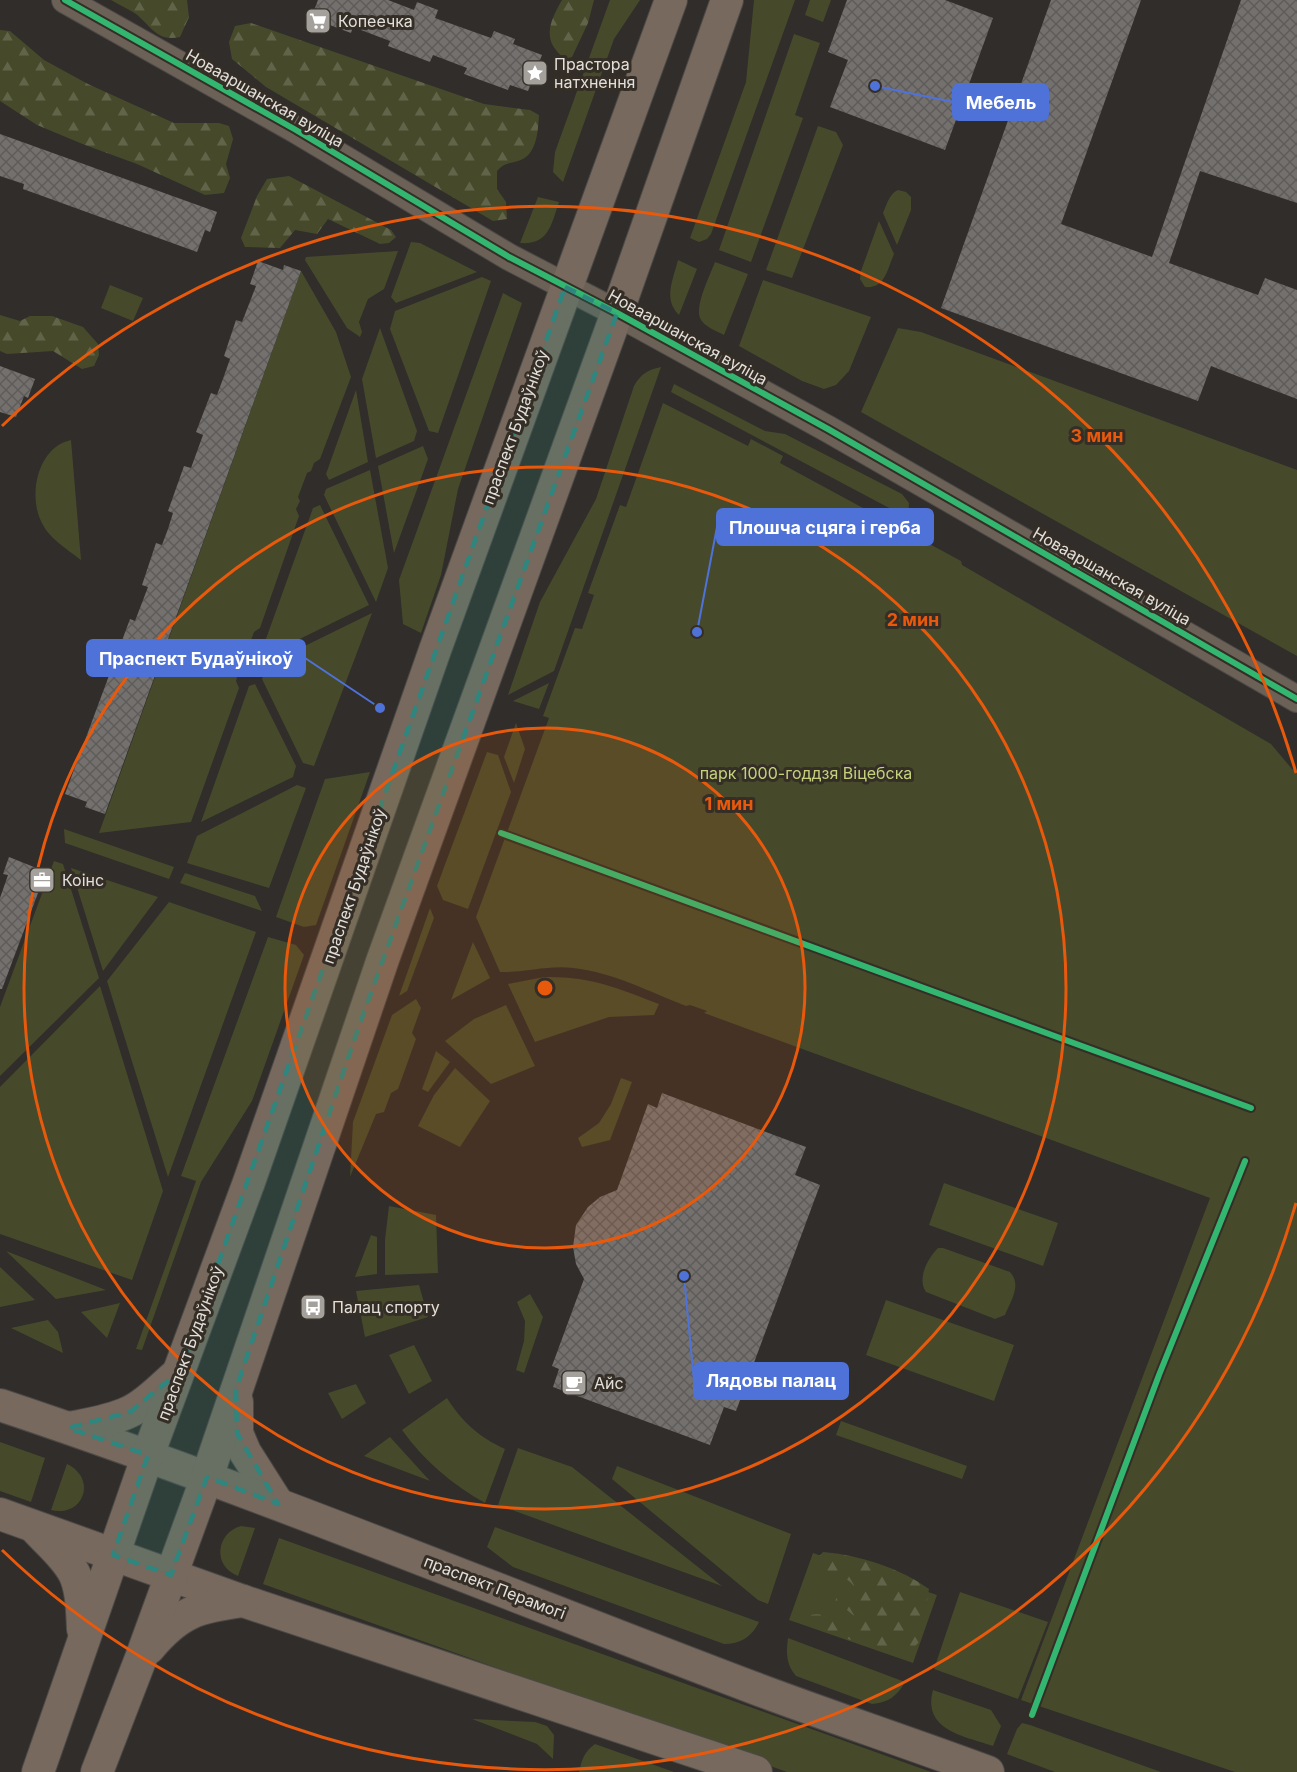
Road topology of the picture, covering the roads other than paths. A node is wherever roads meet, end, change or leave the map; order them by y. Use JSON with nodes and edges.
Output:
{"nodes":[{"id":1,"x":65,"y":0,"type":"edge"},
{"id":2,"x":670,"y":0,"type":"edge"},
{"id":3,"x":726,"y":0,"type":"edge"},
{"id":4,"x":565,"y":287,"type":"junction"},
{"id":5,"x":617,"y":313,"type":"junction"},
{"id":6,"x":1297,"y":699,"type":"edge"},
{"id":7,"x":180,"y":1371,"type":"junction"},
{"id":8,"x":236,"y":1389,"type":"junction"},
{"id":9,"x":0,"y":1406,"type":"edge"},
{"id":10,"x":68,"y":1428,"type":"junction"},
{"id":11,"x":148,"y":1455,"type":"junction"},
{"id":12,"x":207,"y":1477,"type":"junction"},
{"id":13,"x":278,"y":1504,"type":"junction"},
{"id":14,"x":0,"y":1514,"type":"edge"},
{"id":15,"x":34,"y":1526,"type":"junction"},
{"id":16,"x":113,"y":1554,"type":"junction"},
{"id":17,"x":171,"y":1575,"type":"junction"},
{"id":18,"x":243,"y":1601,"type":"junction"},
{"id":19,"x":84,"y":1639,"type":"junction"},
{"id":20,"x":141,"y":1658,"type":"junction"},
{"id":21,"x":38,"y":1772,"type":"edge"},
{"id":22,"x":97,"y":1772,"type":"edge"},
{"id":23,"x":756,"y":1772,"type":"edge"},
{"id":24,"x":988,"y":1772,"type":"edge"}],
"edges":[{"from":1,"to":4,"type":"street","name":"Новааршанская вуліца"},
{"from":2,"to":4,"type":"main road","name":"праспект Будаўнікоў"},
{"from":3,"to":5,"type":"main road"},
{"from":4,"to":5,"type":"street","name":"Новааршанская вуліца"},
{"from":4,"to":7,"type":"main road","name":"праспект Будаўнікоў"},
{"from":5,"to":6,"type":"street","name":"Новааршанская вуліца"},
{"from":5,"to":8,"type":"main road"},
{"from":7,"to":10,"type":"main road"},
{"from":7,"to":11,"type":"main road","name":"праспект Будаўнікоў"},
{"from":8,"to":12,"type":"main road"},
{"from":8,"to":13,"type":"main road"},
{"from":9,"to":10,"type":"main road","name":"праспект Перамогі"},
{"from":10,"to":11,"type":"main road","name":"праспект Перамогі"},
{"from":11,"to":12,"type":"main road","name":"праспект Перамогі"},
{"from":11,"to":16,"type":"main road","name":"праспект Будаўнікоў"},
{"from":12,"to":13,"type":"main road","name":"праспект Перамогі"},
{"from":12,"to":17,"type":"main road"},
{"from":13,"to":24,"type":"main road","name":"праспект Перамогі"},
{"from":14,"to":15,"type":"main road"},
{"from":15,"to":16,"type":"main road"},
{"from":15,"to":19,"type":"main road"},
{"from":16,"to":17,"type":"main road"},
{"from":16,"to":19,"type":"main road","name":"праспект Будаўнікоў"},
{"from":17,"to":18,"type":"main road"},
{"from":17,"to":20,"type":"main road"},
{"from":18,"to":20,"type":"main road"},
{"from":18,"to":23,"type":"main road"},
{"from":19,"to":21,"type":"main road","name":"праспект Будаўнікоў"},
{"from":20,"to":22,"type":"main road"}]}
